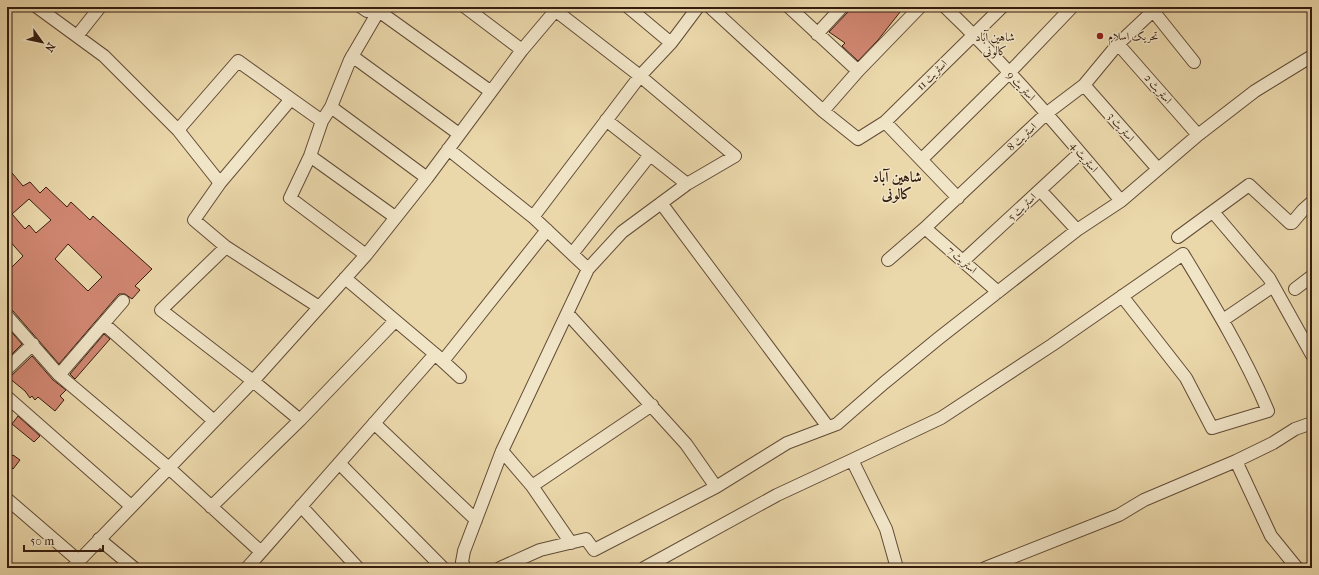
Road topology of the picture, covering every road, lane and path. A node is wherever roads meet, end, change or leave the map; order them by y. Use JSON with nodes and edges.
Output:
{"nodes":[{"id":1,"x":37,"y":7,"type":"edge"},
{"id":2,"x":100,"y":7,"type":"edge"},
{"id":3,"x":361,"y":7,"type":"edge"},
{"id":4,"x":465,"y":7,"type":"edge"},
{"id":5,"x":628,"y":7,"type":"edge"},
{"id":6,"x":698,"y":7,"type":"edge"},
{"id":7,"x":710,"y":7,"type":"edge"},
{"id":8,"x":789,"y":7,"type":"edge"},
{"id":9,"x":842,"y":7,"type":"edge"},
{"id":10,"x":920,"y":7,"type":"edge"},
{"id":11,"x":945,"y":7,"type":"edge"},
{"id":12,"x":1002,"y":7,"type":"edge"},
{"id":13,"x":1072,"y":7,"type":"edge"},
{"id":14,"x":376,"y":8,"type":"edge"},
{"id":15,"x":553,"y":9,"type":"edge"},
{"id":16,"x":1151,"y":9,"type":"edge"},
{"id":17,"x":817,"y":34,"type":"junction"},
{"id":18,"x":973,"y":34,"type":"junction"},
{"id":19,"x":77,"y":36,"type":"junction"},
{"id":20,"x":671,"y":43,"type":"junction"},
{"id":21,"x":1118,"y":44,"type":"junction"},
{"id":22,"x":522,"y":50,"type":"junction"},
{"id":23,"x":352,"y":56,"type":"junction"},
{"id":24,"x":1312,"y":56,"type":"edge"},
{"id":25,"x":1194,"y":62,"type":"dead end"},
{"id":26,"x":858,"y":71,"type":"junction"},
{"id":27,"x":1009,"y":73,"type":"junction"},
{"id":28,"x":640,"y":76,"type":"junction"},
{"id":29,"x":1084,"y":84,"type":"junction"},
{"id":30,"x":490,"y":91,"type":"junction"},
{"id":31,"x":291,"y":99,"type":"junction"},
{"id":32,"x":331,"y":107,"type":"junction"},
{"id":33,"x":823,"y":111,"type":"junction"},
{"id":34,"x":1047,"y":113,"type":"junction"},
{"id":35,"x":606,"y":120,"type":"junction"},
{"id":36,"x":322,"y":121,"type":"junction"},
{"id":37,"x":885,"y":122,"type":"junction"},
{"id":38,"x":178,"y":130,"type":"junction"},
{"id":39,"x":459,"y":134,"type":"junction"},
{"id":40,"x":1198,"y":135,"type":"junction"},
{"id":41,"x":448,"y":149,"type":"junction"},
{"id":42,"x":1080,"y":153,"type":"junction"},
{"id":43,"x":650,"y":155,"type":"junction"},
{"id":44,"x":310,"y":156,"type":"junction"},
{"id":45,"x":922,"y":159,"type":"junction"},
{"id":46,"x":1158,"y":169,"type":"junction"},
{"id":47,"x":427,"y":178,"type":"junction"},
{"id":48,"x":220,"y":183,"type":"junction"},
{"id":49,"x":686,"y":184,"type":"junction"},
{"id":50,"x":1040,"y":190,"type":"junction"},
{"id":51,"x":958,"y":198,"type":"junction"},
{"id":52,"x":1121,"y":201,"type":"junction"},
{"id":53,"x":1312,"y":202,"type":"edge"},
{"id":54,"x":661,"y":203,"type":"junction"},
{"id":55,"x":1213,"y":212,"type":"junction"},
{"id":56,"x":395,"y":217,"type":"junction"},
{"id":57,"x":533,"y":217,"type":"junction"},
{"id":58,"x":925,"y":228,"type":"junction"},
{"id":59,"x":547,"y":230,"type":"junction"},
{"id":60,"x":1077,"y":230,"type":"junction"},
{"id":61,"x":1178,"y":237,"type":"dead end"},
{"id":62,"x":226,"y":247,"type":"junction"},
{"id":63,"x":572,"y":254,"type":"junction"},
{"id":64,"x":366,"y":255,"type":"junction"},
{"id":65,"x":888,"y":260,"type":"dead end"},
{"id":66,"x":963,"y":261,"type":"junction"},
{"id":67,"x":588,"y":269,"type":"junction"},
{"id":68,"x":1312,"y":276,"type":"edge"},
{"id":69,"x":345,"y":278,"type":"junction"},
{"id":70,"x":1274,"y":286,"type":"junction"},
{"id":71,"x":1295,"y":289,"type":"dead end"},
{"id":72,"x":998,"y":292,"type":"junction"},
{"id":73,"x":1122,"y":296,"type":"junction"},
{"id":74,"x":123,"y":301,"type":"dead end"},
{"id":75,"x":319,"y":307,"type":"junction"},
{"id":76,"x":568,"y":314,"type":"junction"},
{"id":77,"x":7,"y":316,"type":"edge"},
{"id":78,"x":1223,"y":320,"type":"junction"},
{"id":79,"x":395,"y":322,"type":"junction"},
{"id":80,"x":104,"y":324,"type":"junction"},
{"id":81,"x":33,"y":344,"type":"junction"},
{"id":82,"x":1311,"y":352,"type":"edge"},
{"id":83,"x":439,"y":357,"type":"junction"},
{"id":84,"x":7,"y":370,"type":"edge"},
{"id":85,"x":59,"y":375,"type":"junction"},
{"id":86,"x":460,"y":377,"type":"dead end"},
{"id":87,"x":252,"y":380,"type":"junction"},
{"id":88,"x":7,"y":397,"type":"edge"},
{"id":89,"x":652,"y":405,"type":"junction"},
{"id":90,"x":300,"y":420,"type":"junction"},
{"id":91,"x":214,"y":421,"type":"junction"},
{"id":92,"x":374,"y":423,"type":"junction"},
{"id":93,"x":1312,"y":423,"type":"edge"},
{"id":94,"x":828,"y":427,"type":"junction"},
{"id":95,"x":502,"y":451,"type":"junction"},
{"id":96,"x":852,"y":460,"type":"junction"},
{"id":97,"x":1236,"y":461,"type":"junction"},
{"id":98,"x":339,"y":463,"type":"junction"},
{"id":99,"x":169,"y":468,"type":"junction"},
{"id":100,"x":532,"y":486,"type":"junction"},
{"id":101,"x":716,"y":486,"type":"junction"},
{"id":102,"x":7,"y":499,"type":"edge"},
{"id":103,"x":131,"y":506,"type":"junction"},
{"id":104,"x":301,"y":506,"type":"junction"},
{"id":105,"x":211,"y":507,"type":"junction"},
{"id":106,"x":476,"y":520,"type":"junction"},
{"id":107,"x":99,"y":539,"type":"junction"},
{"id":108,"x":571,"y":544,"type":"junction"},
{"id":109,"x":261,"y":552,"type":"junction"},
{"id":110,"x":75,"y":564,"type":"edge"},
{"id":111,"x":353,"y":566,"type":"edge"},
{"id":112,"x":134,"y":568,"type":"edge"},
{"id":113,"x":247,"y":568,"type":"edge"},
{"id":114,"x":443,"y":568,"type":"edge"},
{"id":115,"x":465,"y":568,"type":"edge"},
{"id":116,"x":500,"y":568,"type":"edge"},
{"id":117,"x":644,"y":568,"type":"edge"},
{"id":118,"x":897,"y":568,"type":"edge"},
{"id":119,"x":985,"y":568,"type":"edge"},
{"id":120,"x":1297,"y":568,"type":"edge"}],
"edges":[{"from":1,"to":19,"type":"street"},
{"from":2,"to":19,"type":"street"},
{"from":3,"to":14,"type":"street"},
{"from":4,"to":22,"type":"street"},
{"from":5,"to":20,"type":"street"},
{"from":6,"to":20,"type":"street"},
{"from":7,"to":33,"type":"street"},
{"from":8,"to":17,"type":"street"},
{"from":9,"to":17,"type":"street"},
{"from":10,"to":26,"type":"street"},
{"from":11,"to":18,"type":"street","name":"اسٹریٹ 9"},
{"from":12,"to":18,"type":"street","name":"اسٹریٹ 11"},
{"from":13,"to":27,"type":"street"},
{"from":14,"to":23,"type":"street"},
{"from":14,"to":30,"type":"street"},
{"from":15,"to":22,"type":"street"},
{"from":15,"to":28,"type":"street"},
{"from":16,"to":21,"type":"street","name":"اسٹریٹ 8"},
{"from":16,"to":25,"type":"street"},
{"from":17,"to":26,"type":"street"},
{"from":18,"to":27,"type":"street","name":"اسٹریٹ 9"},
{"from":18,"to":37,"type":"street","name":"اسٹریٹ 11"},
{"from":19,"to":38,"type":"street"},
{"from":20,"to":28,"type":"street"},
{"from":21,"to":29,"type":"street","name":"اسٹریٹ 8"},
{"from":21,"to":40,"type":"street","name":"اسٹریٹ 2"},
{"from":22,"to":30,"type":"street"},
{"from":23,"to":32,"type":"street"},
{"from":23,"to":39,"type":"street"},
{"from":24,"to":40,"type":"street"},
{"from":26,"to":33,"type":"street"},
{"from":27,"to":34,"type":"street","name":"اسٹریٹ 9"},
{"from":27,"to":45,"type":"street"},
{"from":28,"to":35,"type":"street"},
{"from":28,"to":49,"type":"street"},
{"from":29,"to":34,"type":"street","name":"اسٹریٹ 8"},
{"from":29,"to":46,"type":"street","name":"اسٹریٹ 3"},
{"from":30,"to":39,"type":"street"},
{"from":31,"to":36,"type":"street"},
{"from":31,"to":38,"type":"street"},
{"from":31,"to":48,"type":"street"},
{"from":32,"to":36,"type":"street"},
{"from":32,"to":47,"type":"street"},
{"from":33,"to":37,"type":"street","name":"اسٹریٹ 11"},
{"from":34,"to":42,"type":"street","name":"اسٹریٹ 4"},
{"from":34,"to":51,"type":"street","name":"اسٹریٹ 8"},
{"from":35,"to":43,"type":"street"},
{"from":35,"to":57,"type":"street"},
{"from":36,"to":44,"type":"street"},
{"from":37,"to":45,"type":"street"},
{"from":38,"to":48,"type":"street"},
{"from":39,"to":41,"type":"street"},
{"from":40,"to":46,"type":"street"},
{"from":41,"to":47,"type":"street"},
{"from":41,"to":57,"type":"street"},
{"from":42,"to":50,"type":"street","name":"اسٹریٹ 5"},
{"from":42,"to":52,"type":"street","name":"اسٹریٹ 4"},
{"from":43,"to":49,"type":"street"},
{"from":43,"to":63,"type":"street"},
{"from":44,"to":56,"type":"street"},
{"from":44,"to":64,"type":"street"},
{"from":45,"to":51,"type":"street"},
{"from":46,"to":52,"type":"street"},
{"from":47,"to":56,"type":"street"},
{"from":48,"to":62,"type":"street"},
{"from":49,"to":54,"type":"street"},
{"from":50,"to":60,"type":"street"},
{"from":50,"to":66,"type":"street","name":"اسٹریٹ 5"},
{"from":51,"to":58,"type":"street","name":"اسٹریٹ 8"},
{"from":52,"to":60,"type":"street"},
{"from":53,"to":55,"type":"street"},
{"from":54,"to":67,"type":"street"},
{"from":54,"to":94,"type":"street"},
{"from":55,"to":61,"type":"street"},
{"from":55,"to":70,"type":"street"},
{"from":56,"to":64,"type":"street"},
{"from":57,"to":59,"type":"street"},
{"from":58,"to":65,"type":"street","name":"اسٹریٹ 8"},
{"from":58,"to":66,"type":"street","name":"اسٹریٹ 7"},
{"from":59,"to":63,"type":"street"},
{"from":59,"to":83,"type":"street"},
{"from":60,"to":72,"type":"street"},
{"from":62,"to":75,"type":"street"},
{"from":62,"to":87,"type":"street"},
{"from":63,"to":67,"type":"street"},
{"from":64,"to":69,"type":"street"},
{"from":66,"to":72,"type":"street","name":"اسٹریٹ 7"},
{"from":67,"to":76,"type":"street"},
{"from":68,"to":71,"type":"street"},
{"from":69,"to":75,"type":"street"},
{"from":69,"to":79,"type":"street"},
{"from":70,"to":78,"type":"street"},
{"from":70,"to":82,"type":"street"},
{"from":72,"to":94,"type":"street"},
{"from":73,"to":78,"type":"street"},
{"from":73,"to":78,"type":"street"},
{"from":73,"to":96,"type":"street"},
{"from":74,"to":80,"type":"street"},
{"from":75,"to":87,"type":"street"},
{"from":76,"to":89,"type":"street"},
{"from":76,"to":95,"type":"street"},
{"from":77,"to":81,"type":"street"},
{"from":79,"to":83,"type":"street"},
{"from":79,"to":90,"type":"street"},
{"from":80,"to":85,"type":"street"},
{"from":80,"to":91,"type":"street"},
{"from":81,"to":84,"type":"street"},
{"from":81,"to":85,"type":"street"},
{"from":83,"to":86,"type":"street"},
{"from":83,"to":92,"type":"street"},
{"from":85,"to":99,"type":"street"},
{"from":87,"to":90,"type":"street"},
{"from":87,"to":91,"type":"street"},
{"from":88,"to":103,"type":"street"},
{"from":89,"to":100,"type":"street"},
{"from":89,"to":101,"type":"street"},
{"from":90,"to":105,"type":"street"},
{"from":91,"to":99,"type":"street"},
{"from":92,"to":98,"type":"street"},
{"from":92,"to":106,"type":"street"},
{"from":93,"to":97,"type":"street"},
{"from":94,"to":101,"type":"street"},
{"from":95,"to":100,"type":"street"},
{"from":95,"to":106,"type":"street"},
{"from":96,"to":117,"type":"street"},
{"from":96,"to":118,"type":"street"},
{"from":97,"to":119,"type":"street"},
{"from":97,"to":120,"type":"street"},
{"from":98,"to":104,"type":"street"},
{"from":98,"to":114,"type":"street"},
{"from":99,"to":103,"type":"street"},
{"from":99,"to":105,"type":"street"},
{"from":100,"to":108,"type":"street"},
{"from":101,"to":108,"type":"street"},
{"from":102,"to":110,"type":"street"},
{"from":103,"to":107,"type":"street"},
{"from":104,"to":109,"type":"street"},
{"from":104,"to":111,"type":"street"},
{"from":105,"to":109,"type":"street"},
{"from":106,"to":115,"type":"street"},
{"from":107,"to":110,"type":"street"},
{"from":107,"to":112,"type":"street"},
{"from":108,"to":116,"type":"street"},
{"from":109,"to":113,"type":"street"}]}
